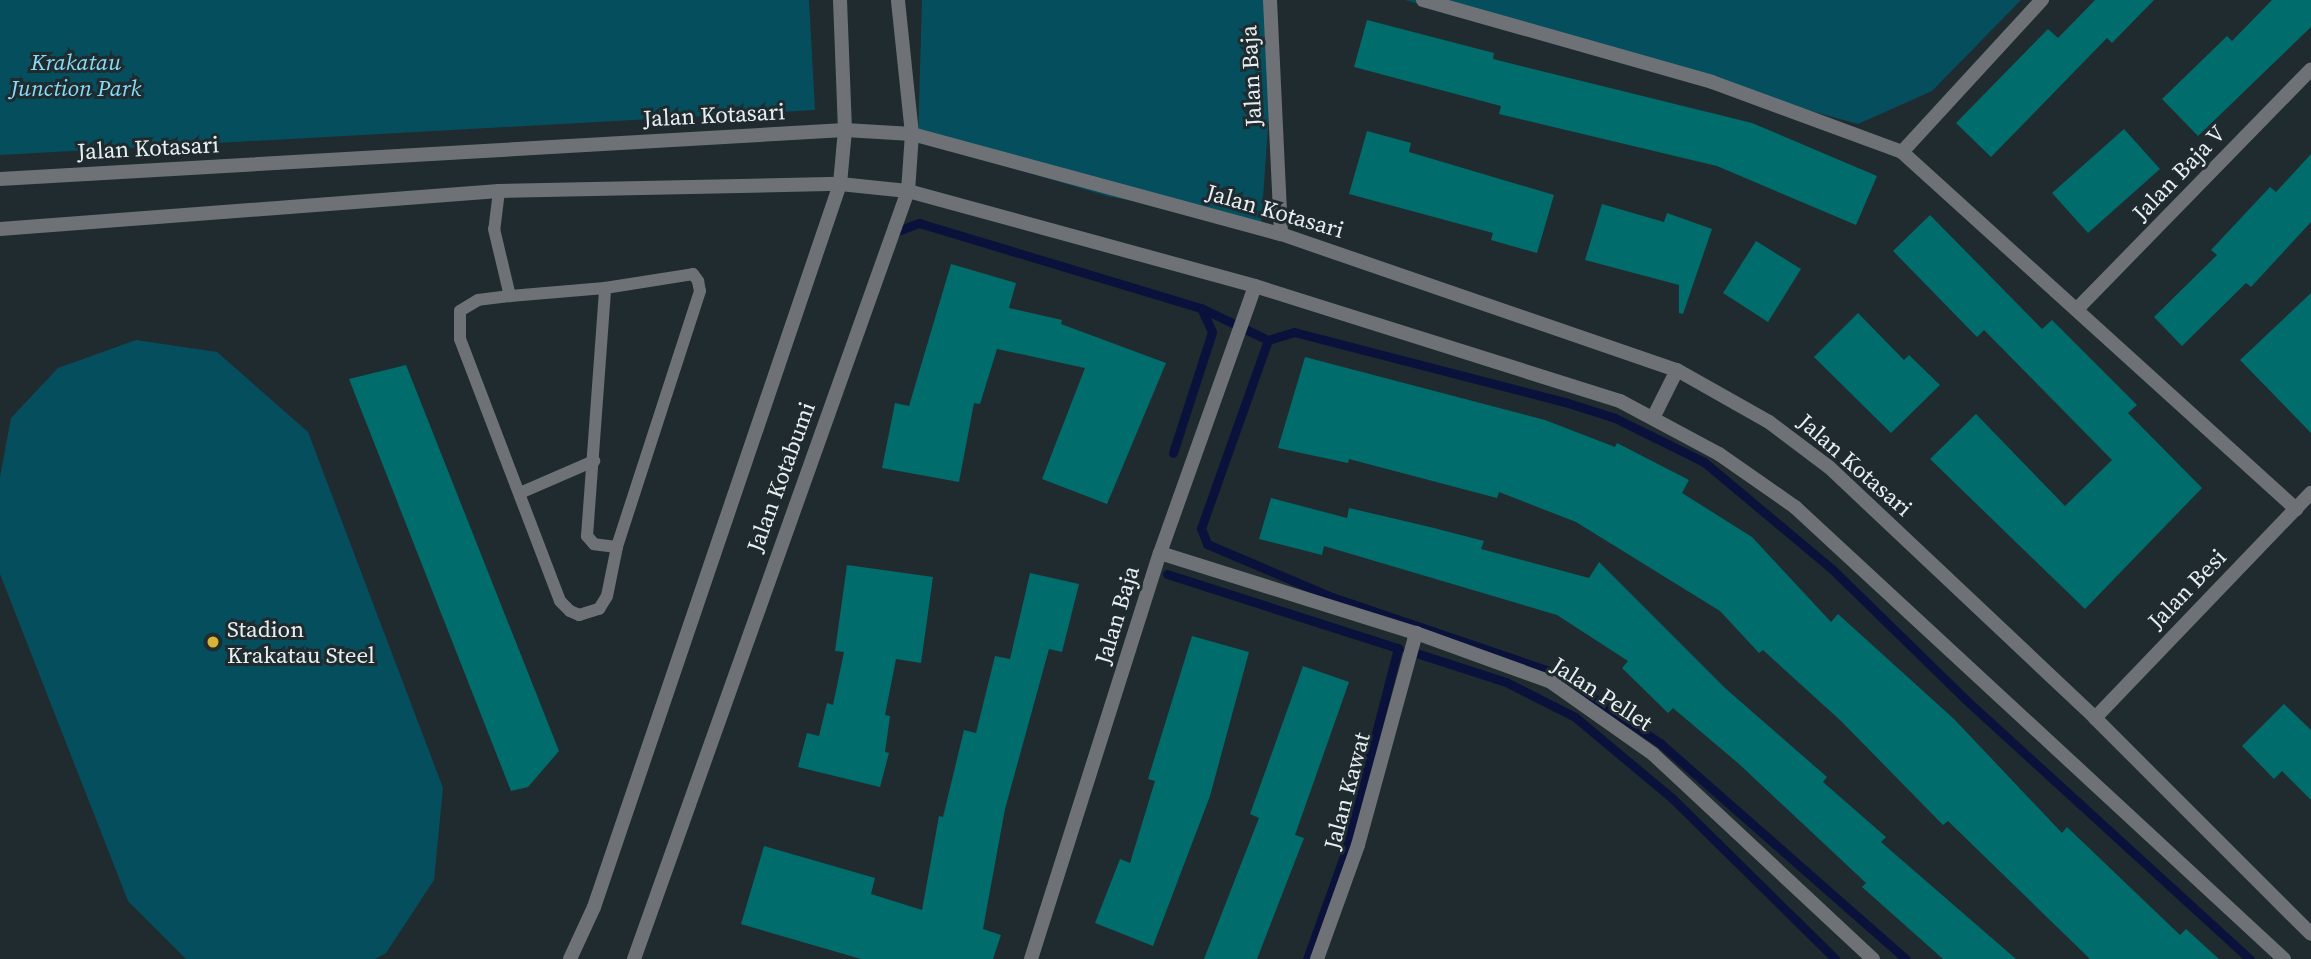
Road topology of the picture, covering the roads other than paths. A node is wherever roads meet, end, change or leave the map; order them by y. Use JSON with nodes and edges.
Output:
{"nodes":[{"id":1,"x":840,"y":0,"type":"edge"},
{"id":2,"x":898,"y":0,"type":"edge"},
{"id":3,"x":1270,"y":0,"type":"edge"},
{"id":4,"x":1423,"y":0,"type":"edge"},
{"id":5,"x":2042,"y":0,"type":"edge"},
{"id":6,"x":2311,"y":69,"type":"edge"},
{"id":7,"x":845,"y":130,"type":"junction"},
{"id":8,"x":912,"y":134,"type":"junction"},
{"id":9,"x":1902,"y":152,"type":"junction"},
{"id":10,"x":0,"y":179,"type":"edge"},
{"id":11,"x":840,"y":184,"type":"junction"},
{"id":12,"x":499,"y":191,"type":"junction"},
{"id":13,"x":908,"y":191,"type":"junction"},
{"id":14,"x":0,"y":229,"type":"edge"},
{"id":15,"x":1281,"y":234,"type":"junction"},
{"id":16,"x":605,"y":288,"type":"junction"},
{"id":17,"x":1254,"y":291,"type":"junction"},
{"id":18,"x":510,"y":296,"type":"junction"},
{"id":19,"x":2079,"y":307,"type":"junction"},
{"id":20,"x":1677,"y":370,"type":"junction"},
{"id":21,"x":1654,"y":416,"type":"junction"},
{"id":22,"x":594,"y":461,"type":"junction"},
{"id":23,"x":520,"y":493,"type":"junction"},
{"id":24,"x":2311,"y":493,"type":"edge"},
{"id":25,"x":2296,"y":509,"type":"junction"},
{"id":26,"x":617,"y":547,"type":"junction"},
{"id":27,"x":1160,"y":553,"type":"junction"},
{"id":28,"x":1411,"y":646,"type":"junction"},
{"id":29,"x":2095,"y":718,"type":"junction"},
{"id":30,"x":2311,"y":934,"type":"edge"},
{"id":31,"x":570,"y":959,"type":"edge"},
{"id":32,"x":634,"y":959,"type":"edge"},
{"id":33,"x":1031,"y":959,"type":"edge"},
{"id":34,"x":1317,"y":959,"type":"edge"},
{"id":35,"x":1873,"y":959,"type":"edge"},
{"id":36,"x":2284,"y":959,"type":"edge"}],
"edges":[{"from":1,"to":7,"type":"street","name":"Jalan Kotabumi"},
{"from":2,"to":8,"type":"street","name":"Jalan Kotabumi"},
{"from":3,"to":15,"type":"street","name":"Jalan Baja"},
{"from":4,"to":9,"type":"street"},
{"from":5,"to":9,"type":"street"},
{"from":6,"to":19,"type":"street","name":"Jalan Baja V"},
{"from":7,"to":8,"type":"street","name":"Jalan Kotasari"},
{"from":7,"to":10,"type":"street","name":"Jalan Kotasari"},
{"from":7,"to":11,"type":"street","name":"Jalan Kotabumi"},
{"from":8,"to":13,"type":"street","name":"Jalan Kotabumi"},
{"from":8,"to":15,"type":"street","name":"Jalan Kotasari"},
{"from":9,"to":19,"type":"street"},
{"from":11,"to":12,"type":"street"},
{"from":11,"to":13,"type":"street"},
{"from":11,"to":31,"type":"street","name":"Jalan Kotabumi"},
{"from":12,"to":14,"type":"street"},
{"from":12,"to":18,"type":"lane"},
{"from":13,"to":17,"type":"street"},
{"from":13,"to":32,"type":"street","name":"Jalan Kotabumi"},
{"from":15,"to":20,"type":"street","name":"Jalan Kotasari"},
{"from":16,"to":18,"type":"lane"},
{"from":16,"to":22,"type":"lane"},
{"from":16,"to":26,"type":"lane"},
{"from":17,"to":21,"type":"street"},
{"from":17,"to":27,"type":"street","name":"Jalan Baja"},
{"from":18,"to":23,"type":"lane"},
{"from":19,"to":25,"type":"street"},
{"from":20,"to":21,"type":"street"},
{"from":20,"to":29,"type":"street","name":"Jalan Kotasari"},
{"from":21,"to":36,"type":"street"},
{"from":22,"to":23,"type":"lane"},
{"from":22,"to":26,"type":"lane"},
{"from":23,"to":26,"type":"lane"},
{"from":24,"to":25,"type":"street","name":"Jalan Besi"},
{"from":25,"to":29,"type":"street","name":"Jalan Besi"},
{"from":27,"to":28,"type":"street","name":"Jalan Pellet"},
{"from":27,"to":33,"type":"street","name":"Jalan Baja"},
{"from":28,"to":34,"type":"street","name":"Jalan Kawat"},
{"from":28,"to":35,"type":"street","name":"Jalan Pellet"},
{"from":29,"to":30,"type":"street","name":"Jalan Kotasari"}]}
